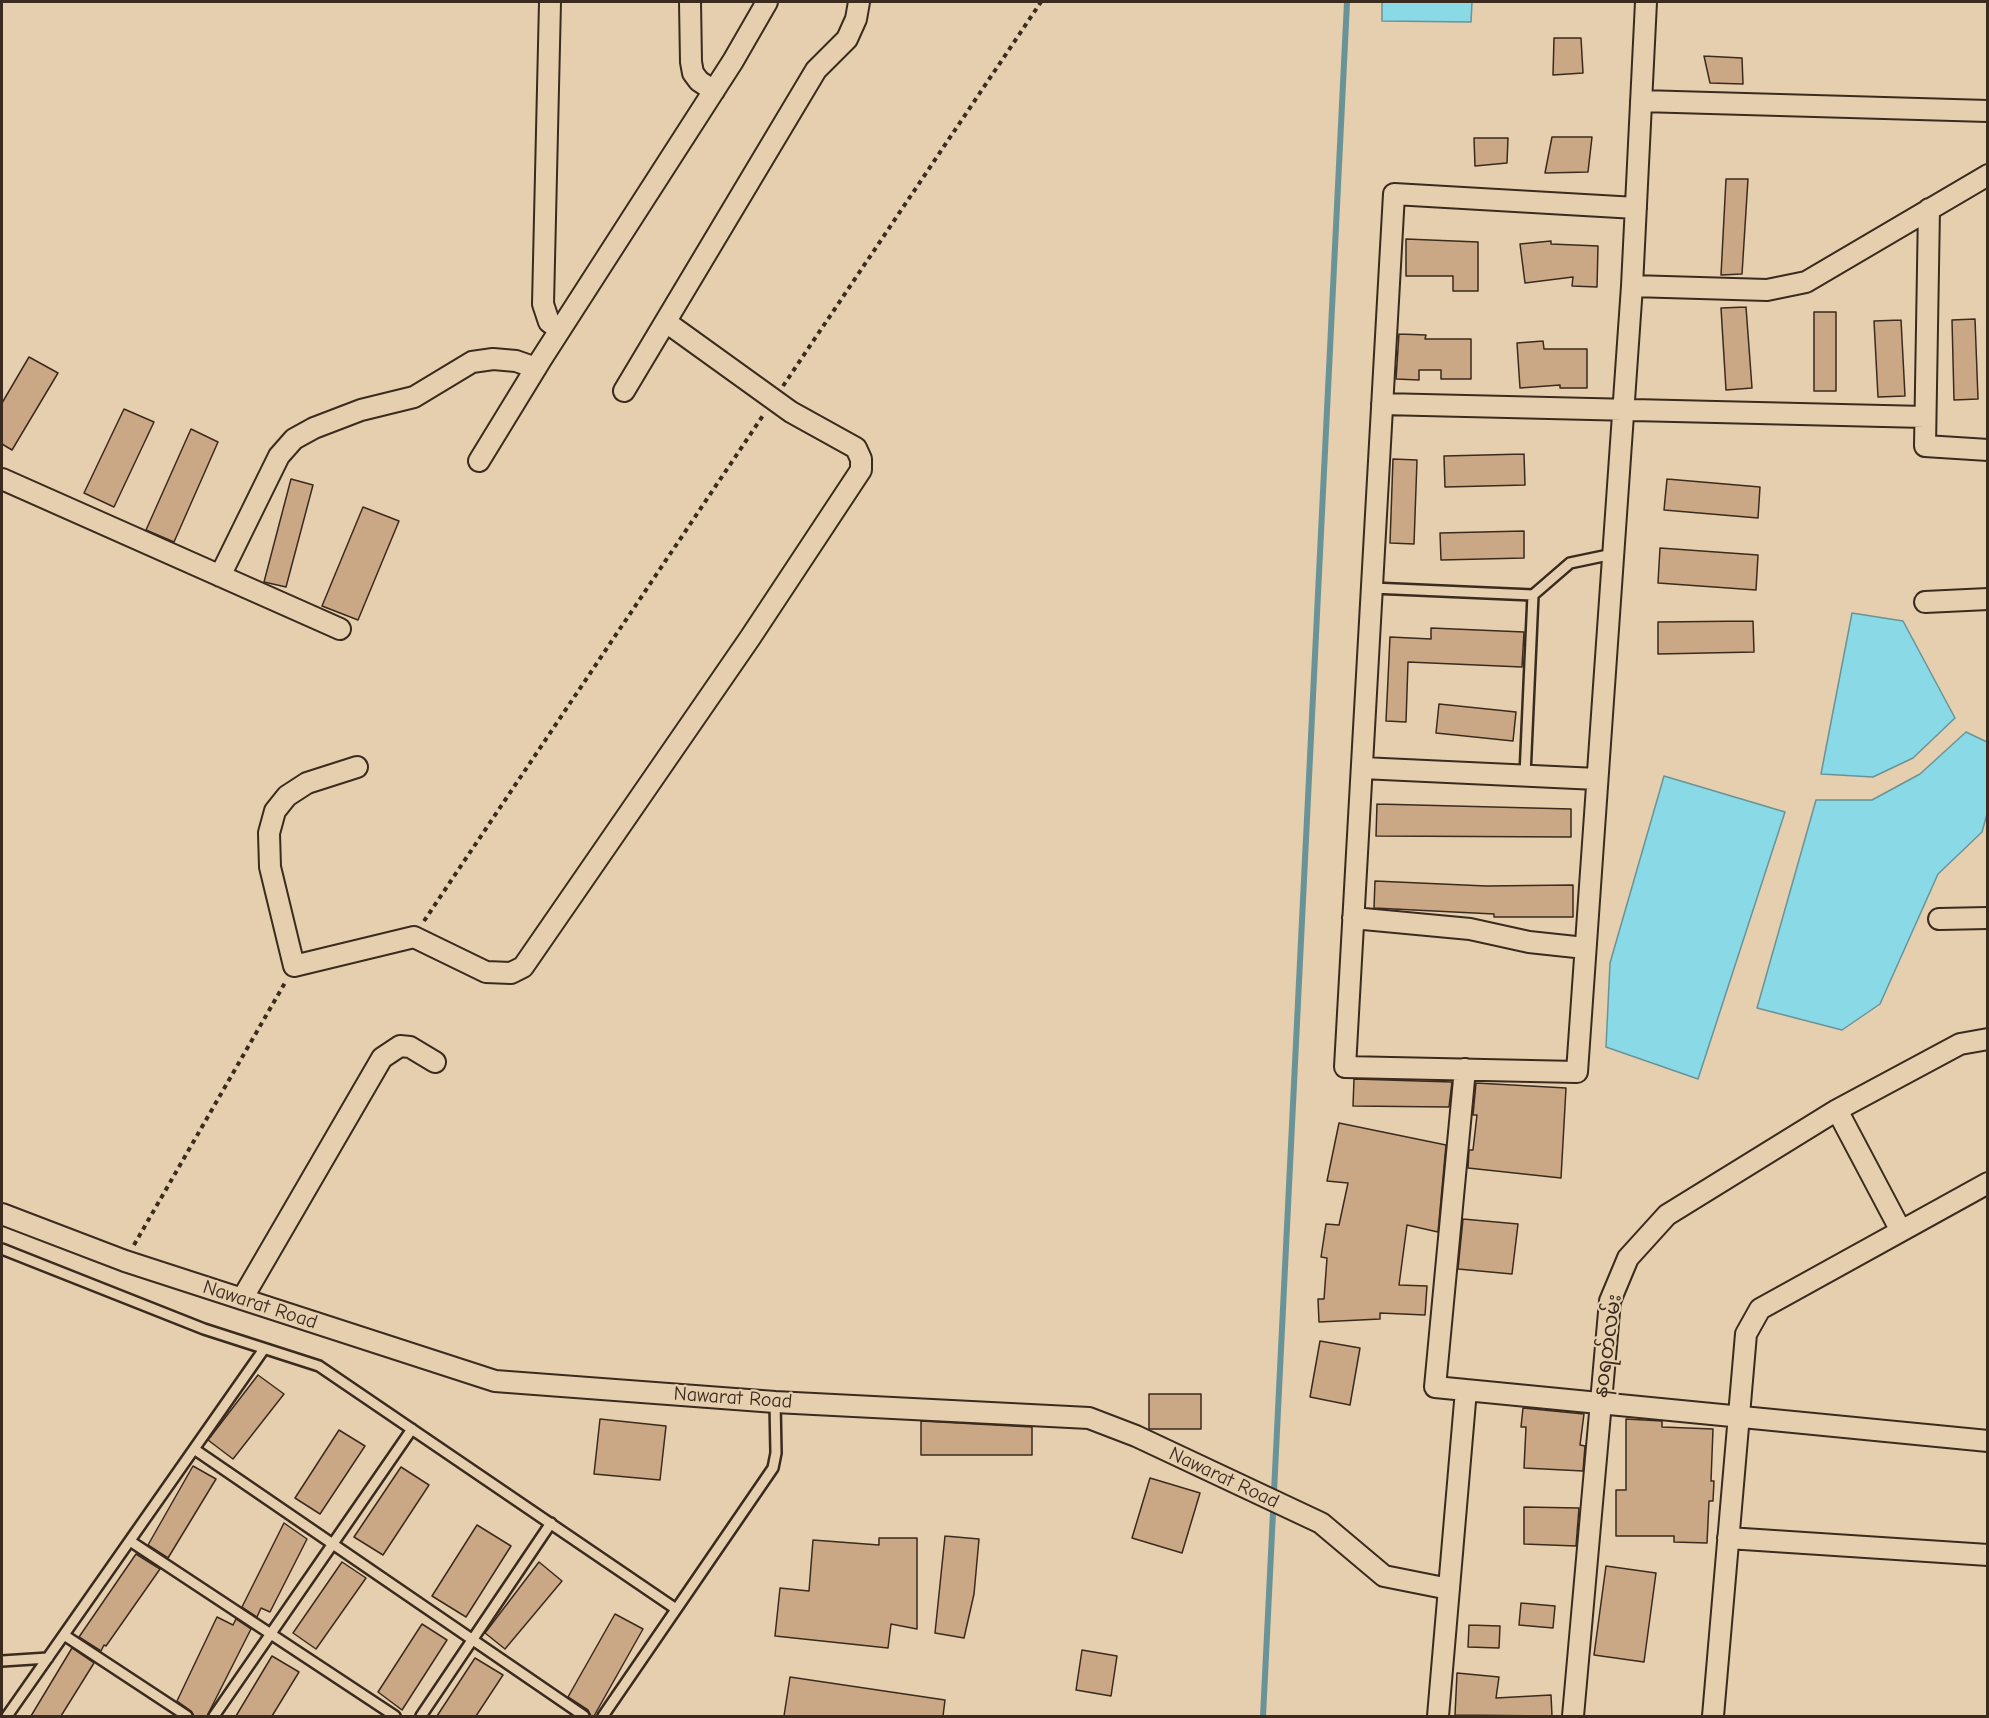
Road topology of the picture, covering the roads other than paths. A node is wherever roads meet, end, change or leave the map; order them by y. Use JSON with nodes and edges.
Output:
{"nodes":[{"id":1,"x":550,"y":2,"type":"edge"},
{"id":2,"x":690,"y":2,"type":"edge"},
{"id":3,"x":767,"y":2,"type":"edge"},
{"id":4,"x":859,"y":2,"type":"edge"},
{"id":5,"x":1646,"y":2,"type":"edge"},
{"id":6,"x":714,"y":91,"type":"junction"},
{"id":7,"x":1641,"y":100,"type":"junction"},
{"id":8,"x":1988,"y":111,"type":"edge"},
{"id":9,"x":1988,"y":175,"type":"edge"},
{"id":10,"x":1636,"y":208,"type":"junction"},
{"id":11,"x":1929,"y":209,"type":"junction"},
{"id":12,"x":1632,"y":286,"type":"junction"},
{"id":13,"x":666,"y":322,"type":"junction"},
{"id":14,"x":560,"y":330,"type":"junction"},
{"id":15,"x":536,"y":368,"type":"junction"},
{"id":16,"x":624,"y":391,"type":"dead end"},
{"id":17,"x":1382,"y":404,"type":"junction"},
{"id":18,"x":1623,"y":408,"type":"junction"},
{"id":19,"x":1925,"y":417,"type":"junction"},
{"id":20,"x":1988,"y":450,"type":"edge"},
{"id":21,"x":479,"y":461,"type":"dead end"},
{"id":22,"x":2,"y":479,"type":"edge"},
{"id":23,"x":1613,"y":554,"type":"junction"},
{"id":24,"x":220,"y":576,"type":"junction"},
{"id":25,"x":1372,"y":588,"type":"junction"},
{"id":26,"x":1533,"y":595,"type":"junction"},
{"id":27,"x":1988,"y":599,"type":"edge"},
{"id":28,"x":1925,"y":602,"type":"dead end"},
{"id":29,"x":340,"y":629,"type":"dead end"},
{"id":30,"x":357,"y":767,"type":"dead end"},
{"id":31,"x":1362,"y":768,"type":"junction"},
{"id":32,"x":1525,"y":775,"type":"junction"},
{"id":33,"x":1597,"y":779,"type":"junction"},
{"id":34,"x":1353,"y":918,"type":"junction"},
{"id":35,"x":1988,"y":918,"type":"edge"},
{"id":36,"x":1939,"y":919,"type":"dead end"},
{"id":37,"x":1586,"y":948,"type":"junction"},
{"id":38,"x":1988,"y":1039,"type":"edge"},
{"id":39,"x":435,"y":1062,"type":"dead end"},
{"id":40,"x":1465,"y":1069,"type":"junction"},
{"id":41,"x":1837,"y":1110,"type":"junction"},
{"id":42,"x":1988,"y":1183,"type":"edge"},
{"id":43,"x":2,"y":1214,"type":"edge"},
{"id":44,"x":1901,"y":1231,"type":"junction"},
{"id":45,"x":2,"y":1250,"type":"edge"},
{"id":46,"x":243,"y":1299,"type":"junction"},
{"id":47,"x":264,"y":1348,"type":"junction"},
{"id":48,"x":1466,"y":1390,"type":"junction"},
{"id":49,"x":775,"y":1402,"type":"junction"},
{"id":50,"x":1599,"y":1403,"type":"junction"},
{"id":51,"x":1738,"y":1416,"type":"junction"},
{"id":52,"x":412,"y":1429,"type":"junction"},
{"id":53,"x":1988,"y":1440,"type":"edge"},
{"id":54,"x":194,"y":1449,"type":"junction"},
{"id":55,"x":551,"y":1523,"type":"junction"},
{"id":56,"x":1728,"y":1538,"type":"junction"},
{"id":57,"x":130,"y":1540,"type":"junction"},
{"id":58,"x":333,"y":1544,"type":"junction"},
{"id":59,"x":1988,"y":1555,"type":"edge"},
{"id":60,"x":1449,"y":1589,"type":"junction"},
{"id":61,"x":676,"y":1609,"type":"junction"},
{"id":62,"x":271,"y":1634,"type":"junction"},
{"id":63,"x":64,"y":1635,"type":"junction"},
{"id":64,"x":473,"y":1640,"type":"junction"},
{"id":65,"x":48,"y":1658,"type":"junction"},
{"id":66,"x":2,"y":1661,"type":"edge"},
{"id":67,"x":7,"y":1716,"type":"edge"},
{"id":68,"x":187,"y":1716,"type":"edge"},
{"id":69,"x":214,"y":1716,"type":"edge"},
{"id":70,"x":394,"y":1716,"type":"edge"},
{"id":71,"x":421,"y":1716,"type":"edge"},
{"id":72,"x":584,"y":1716,"type":"edge"},
{"id":73,"x":603,"y":1716,"type":"edge"},
{"id":74,"x":1438,"y":1716,"type":"edge"},
{"id":75,"x":1573,"y":1716,"type":"edge"},
{"id":76,"x":1713,"y":1716,"type":"edge"}],
"edges":[{"from":1,"to":14,"type":"street"},
{"from":2,"to":6,"type":"street"},
{"from":3,"to":6,"type":"street"},
{"from":4,"to":13,"type":"street"},
{"from":5,"to":7,"type":"street"},
{"from":6,"to":14,"type":"street"},
{"from":7,"to":8,"type":"street"},
{"from":7,"to":10,"type":"street"},
{"from":9,"to":11,"type":"street"},
{"from":10,"to":12,"type":"street"},
{"from":10,"to":17,"type":"street"},
{"from":11,"to":12,"type":"street"},
{"from":11,"to":19,"type":"street"},
{"from":12,"to":18,"type":"street"},
{"from":13,"to":16,"type":"street"},
{"from":13,"to":30,"type":"street"},
{"from":14,"to":15,"type":"street"},
{"from":15,"to":21,"type":"street"},
{"from":15,"to":24,"type":"street"},
{"from":17,"to":18,"type":"street"},
{"from":17,"to":25,"type":"street"},
{"from":18,"to":19,"type":"street"},
{"from":18,"to":23,"type":"street"},
{"from":19,"to":20,"type":"street"},
{"from":22,"to":24,"type":"street"},
{"from":23,"to":26,"type":"lane"},
{"from":23,"to":33,"type":"street"},
{"from":24,"to":29,"type":"street"},
{"from":25,"to":26,"type":"lane"},
{"from":25,"to":31,"type":"street"},
{"from":26,"to":32,"type":"lane"},
{"from":27,"to":28,"type":"street"},
{"from":31,"to":32,"type":"street"},
{"from":31,"to":34,"type":"street"},
{"from":32,"to":33,"type":"street"},
{"from":33,"to":37,"type":"street"},
{"from":34,"to":37,"type":"street"},
{"from":34,"to":40,"type":"street"},
{"from":35,"to":36,"type":"street"},
{"from":37,"to":40,"type":"street"},
{"from":38,"to":41,"type":"street","name":"နဝရတ်လမ်း"},
{"from":39,"to":46,"type":"street"},
{"from":40,"to":48,"type":"street"},
{"from":41,"to":44,"type":"street"},
{"from":41,"to":50,"type":"street","name":"နဝရတ်လမ်း"},
{"from":42,"to":44,"type":"street"},
{"from":43,"to":46,"type":"street","name":"Nawarat Road"},
{"from":44,"to":51,"type":"street"},
{"from":45,"to":47,"type":"lane"},
{"from":46,"to":49,"type":"street","name":"Nawarat Road"},
{"from":47,"to":52,"type":"lane"},
{"from":47,"to":54,"type":"lane"},
{"from":48,"to":50,"type":"street"},
{"from":48,"to":60,"type":"street"},
{"from":49,"to":60,"type":"street","name":"Nawarat Road"},
{"from":49,"to":61,"type":"lane"},
{"from":50,"to":51,"type":"street"},
{"from":50,"to":75,"type":"street","name":"နဝရတ်လမ်း"},
{"from":51,"to":53,"type":"street"},
{"from":51,"to":56,"type":"street"},
{"from":52,"to":55,"type":"lane"},
{"from":52,"to":58,"type":"lane"},
{"from":54,"to":57,"type":"lane"},
{"from":54,"to":58,"type":"lane"},
{"from":55,"to":61,"type":"lane"},
{"from":55,"to":64,"type":"lane"},
{"from":56,"to":59,"type":"street"},
{"from":56,"to":76,"type":"street"},
{"from":57,"to":62,"type":"lane"},
{"from":57,"to":63,"type":"lane"},
{"from":58,"to":62,"type":"lane"},
{"from":58,"to":64,"type":"lane"},
{"from":60,"to":74,"type":"street"},
{"from":61,"to":73,"type":"lane"},
{"from":62,"to":69,"type":"lane"},
{"from":62,"to":70,"type":"lane"},
{"from":63,"to":65,"type":"lane"},
{"from":63,"to":68,"type":"lane"},
{"from":64,"to":71,"type":"lane"},
{"from":64,"to":72,"type":"lane"},
{"from":65,"to":66,"type":"lane"},
{"from":65,"to":67,"type":"lane"}]}
